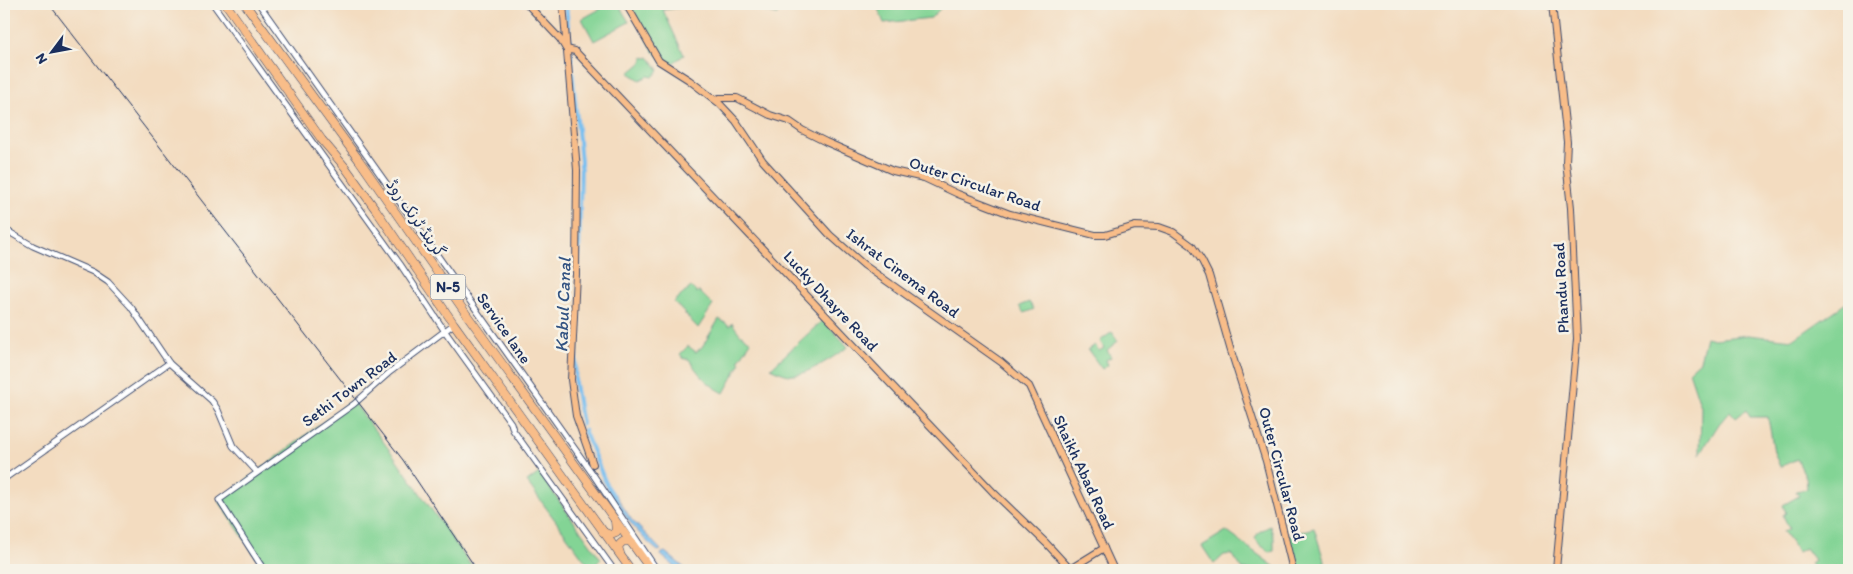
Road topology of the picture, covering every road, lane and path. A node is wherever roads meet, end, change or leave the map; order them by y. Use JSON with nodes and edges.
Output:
{"nodes":[{"id":1,"x":213,"y":4,"type":"edge"},
{"id":2,"x":226,"y":4,"type":"edge"},
{"id":3,"x":245,"y":4,"type":"edge"},
{"id":4,"x":259,"y":4,"type":"edge"},
{"id":5,"x":526,"y":4,"type":"edge"},
{"id":6,"x":562,"y":4,"type":"edge"},
{"id":7,"x":626,"y":4,"type":"edge"},
{"id":8,"x":1552,"y":4,"type":"edge"},
{"id":9,"x":568,"y":49,"type":"junction"},
{"id":10,"x":716,"y":100,"type":"junction"},
{"id":11,"x":4,"y":229,"type":"edge"},
{"id":12,"x":478,"y":312,"type":"junction"},
{"id":13,"x":467,"y":314,"type":"junction"},
{"id":14,"x":454,"y":324,"type":"junction"},
{"id":15,"x":444,"y":330,"type":"junction"},
{"id":16,"x":170,"y":363,"type":"junction"},
{"id":17,"x":1029,"y":386,"type":"joint"},
{"id":18,"x":593,"y":464,"type":"joint"},
{"id":19,"x":257,"y":472,"type":"junction"},
{"id":20,"x":592,"y":473,"type":"junction"},
{"id":21,"x":4,"y":479,"type":"edge"},
{"id":22,"x":615,"y":520,"type":"junction"},
{"id":23,"x":603,"y":532,"type":"junction"},
{"id":24,"x":631,"y":542,"type":"junction"},
{"id":25,"x":1104,"y":548,"type":"junction"},
{"id":26,"x":620,"y":555,"type":"junction"},
{"id":27,"x":264,"y":570,"type":"edge"},
{"id":28,"x":614,"y":570,"type":"edge"},
{"id":29,"x":631,"y":570,"type":"edge"},
{"id":30,"x":651,"y":570,"type":"edge"},
{"id":31,"x":658,"y":570,"type":"edge"},
{"id":32,"x":1069,"y":570,"type":"edge"},
{"id":33,"x":1114,"y":570,"type":"edge"},
{"id":34,"x":1293,"y":570,"type":"edge"},
{"id":35,"x":1556,"y":570,"type":"edge"}],
"edges":[{"from":1,"to":15,"type":"street"},
{"from":2,"to":14,"type":"highway","name":"گرینڈ ٹرنک روڈ","number":"N-5"},
{"from":3,"to":13,"type":"highway","name":"گرینڈ ٹرنک روڈ","number":"N-5"},
{"from":4,"to":12,"type":"street","name":"Service lane"},
{"from":5,"to":9,"type":"main road","name":"Lucky Dhayre Road"},
{"from":6,"to":9,"type":"main road"},
{"from":7,"to":10,"type":"main road","name":"Ishrat Cinema Road"},
{"from":8,"to":35,"type":"main road","name":"Phandu Road"},
{"from":9,"to":18,"type":"main road"},
{"from":9,"to":32,"type":"main road","name":"Lucky Dhayre Road"},
{"from":10,"to":17,"type":"main road","name":"Ishrat Cinema Road"},
{"from":10,"to":34,"type":"main road","name":"Outer Circular Road"},
{"from":11,"to":16,"type":"street"},
{"from":12,"to":13,"type":"street"},
{"from":12,"to":20,"type":"street","name":"Service lane"},
{"from":13,"to":22,"type":"highway","name":"گرینڈ ٹرنک روڈ","number":"N-5"},
{"from":14,"to":15,"type":"street","name":"Sethi Town Road"},
{"from":14,"to":23,"type":"highway","name":"گرینڈ ٹرنک روڈ","number":"N-5"},
{"from":15,"to":19,"type":"street","name":"Sethi Town Road"},
{"from":15,"to":28,"type":"street"},
{"from":16,"to":19,"type":"street"},
{"from":16,"to":21,"type":"street"},
{"from":17,"to":25,"type":"main road","name":"Shaikh Abad Road"},
{"from":18,"to":20,"type":"street"},
{"from":19,"to":27,"type":"street","name":"Sethi Town Road"},
{"from":20,"to":31,"type":"street","name":"Service lane"},
{"from":22,"to":23,"type":"highway"},
{"from":22,"to":24,"type":"highway","name":"گرینڈ ٹرنک روڈ","number":"N-5"},
{"from":23,"to":26,"type":"highway","name":"گرینڈ ٹرنک روڈ","number":"N-5"},
{"from":24,"to":26,"type":"highway"},
{"from":24,"to":30,"type":"highway","name":"گرینڈ ٹرنک روڈ","number":"N-5"},
{"from":25,"to":32,"type":"main road","name":"Lucky Dhayre Road"},
{"from":25,"to":33,"type":"main road","name":"Shaikh Abad Road"},
{"from":26,"to":29,"type":"highway","name":"گرینڈ ٹرنک روڈ","number":"N-5"}]}
